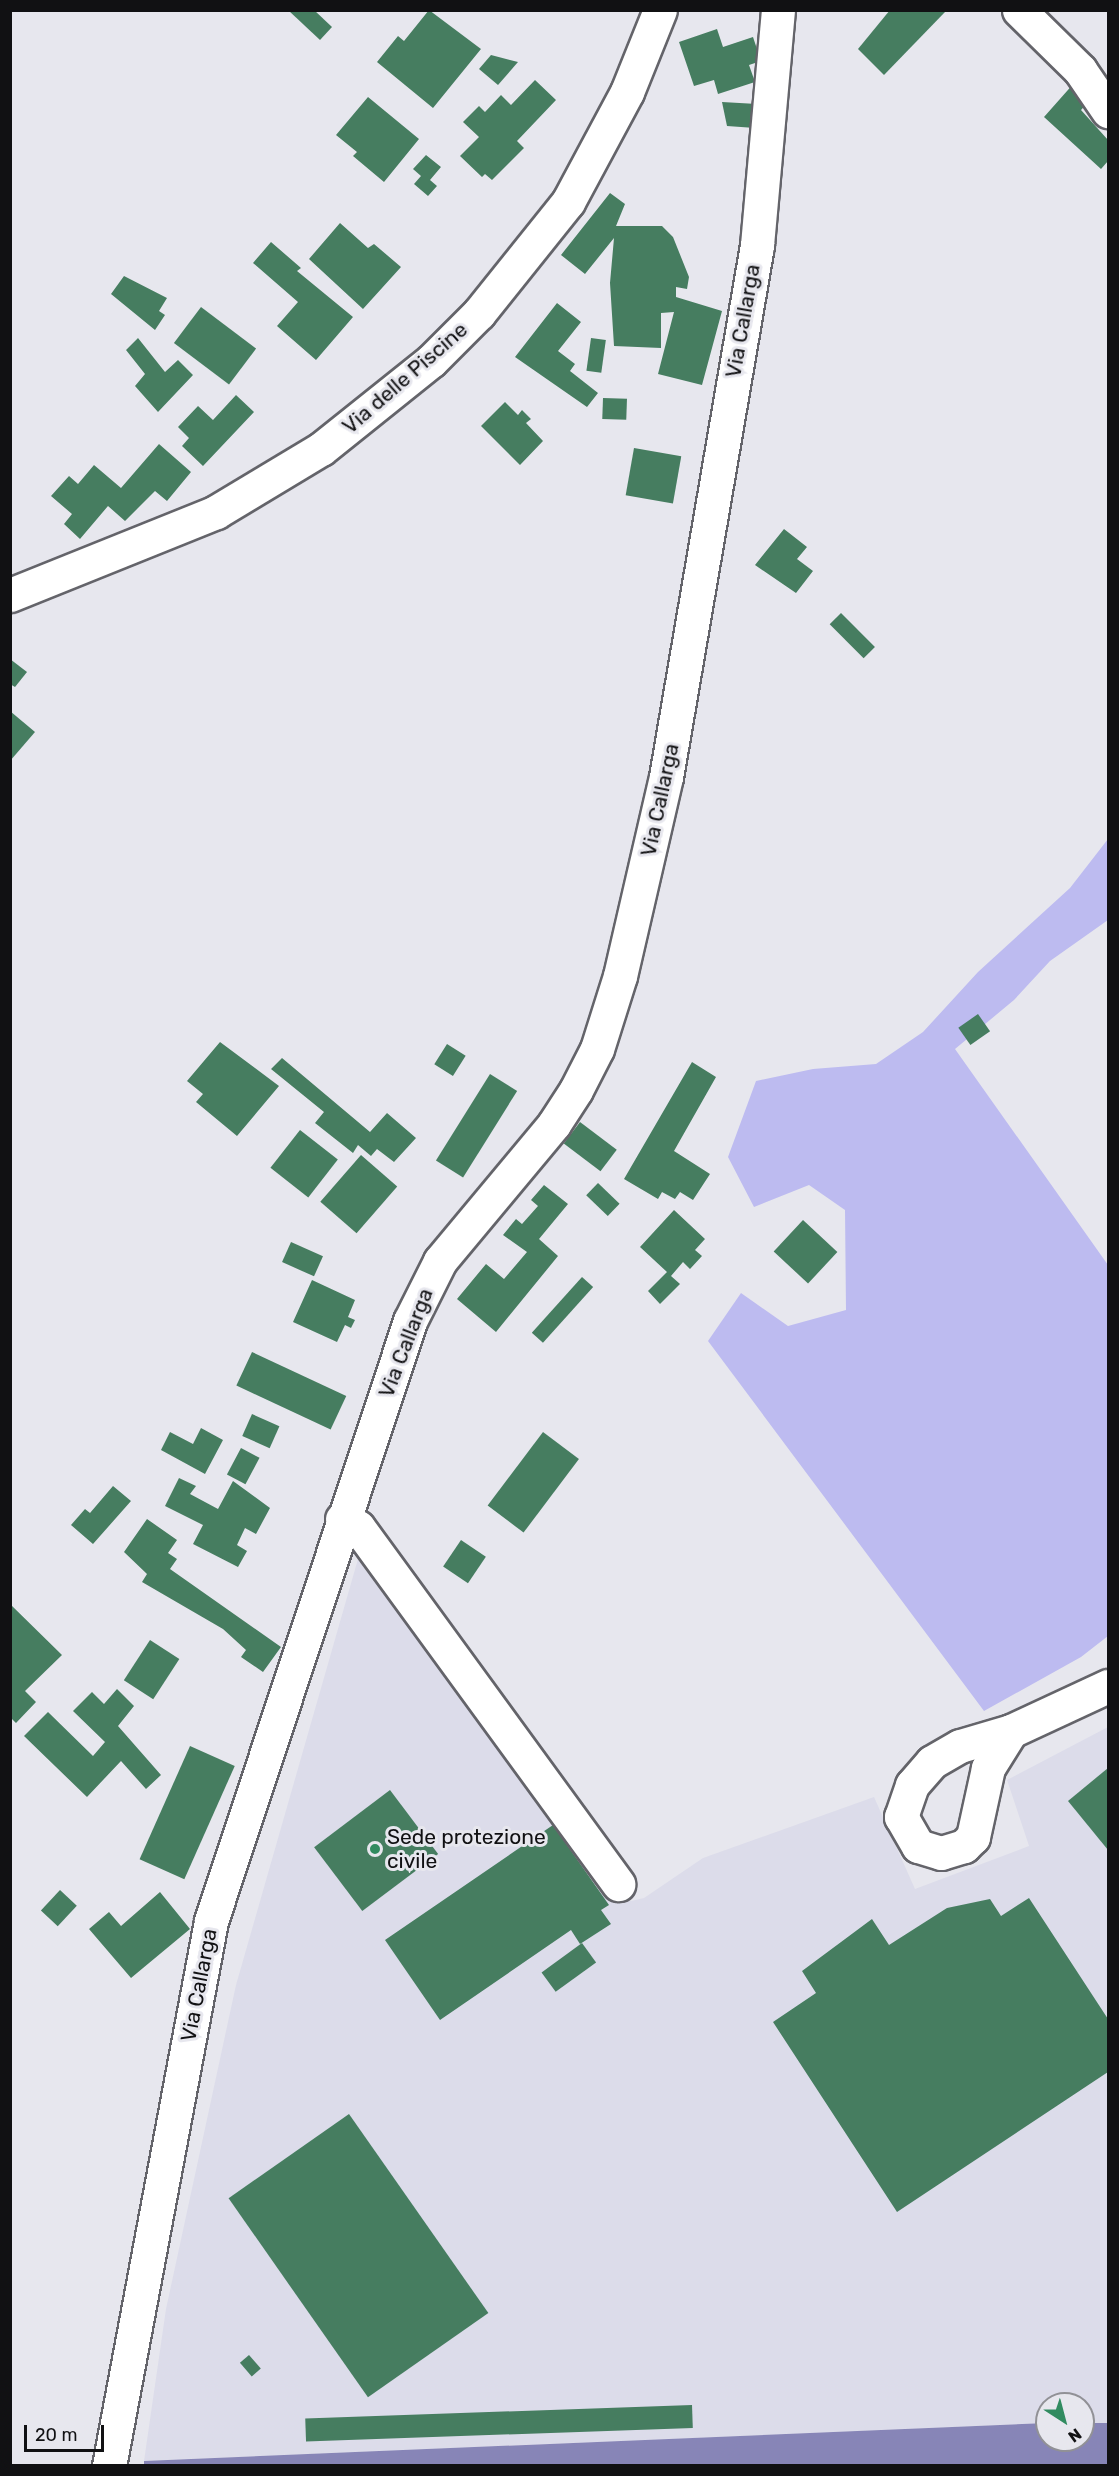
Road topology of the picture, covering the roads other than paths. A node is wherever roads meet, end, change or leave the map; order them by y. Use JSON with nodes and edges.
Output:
{"nodes":[{"id":1,"x":660,"y":10,"type":"edge"},
{"id":2,"x":1019,"y":10,"type":"edge"},
{"id":3,"x":778,"y":11,"type":"edge"},
{"id":4,"x":1094,"y":67,"type":"edge"},
{"id":5,"x":1108,"y":111,"type":"edge"},
{"id":6,"x":10,"y":595,"type":"edge"},
{"id":7,"x":342,"y":1519,"type":"junction"},
{"id":8,"x":1108,"y":1686,"type":"edge"},
{"id":9,"x":1011,"y":1731,"type":"dead end"},
{"id":10,"x":618,"y":1884,"type":"dead end"},
{"id":11,"x":110,"y":2466,"type":"edge"}],
"edges":[{"from":1,"to":6,"type":"street","name":"Via delle Piscine"},
{"from":2,"to":4,"type":"street"},
{"from":3,"to":7,"type":"street","name":"Via Callarga"},
{"from":4,"to":5,"type":"street"},
{"from":7,"to":10,"type":"street"},
{"from":7,"to":11,"type":"street","name":"Via Callarga"},
{"from":8,"to":9,"type":"street"}]}
